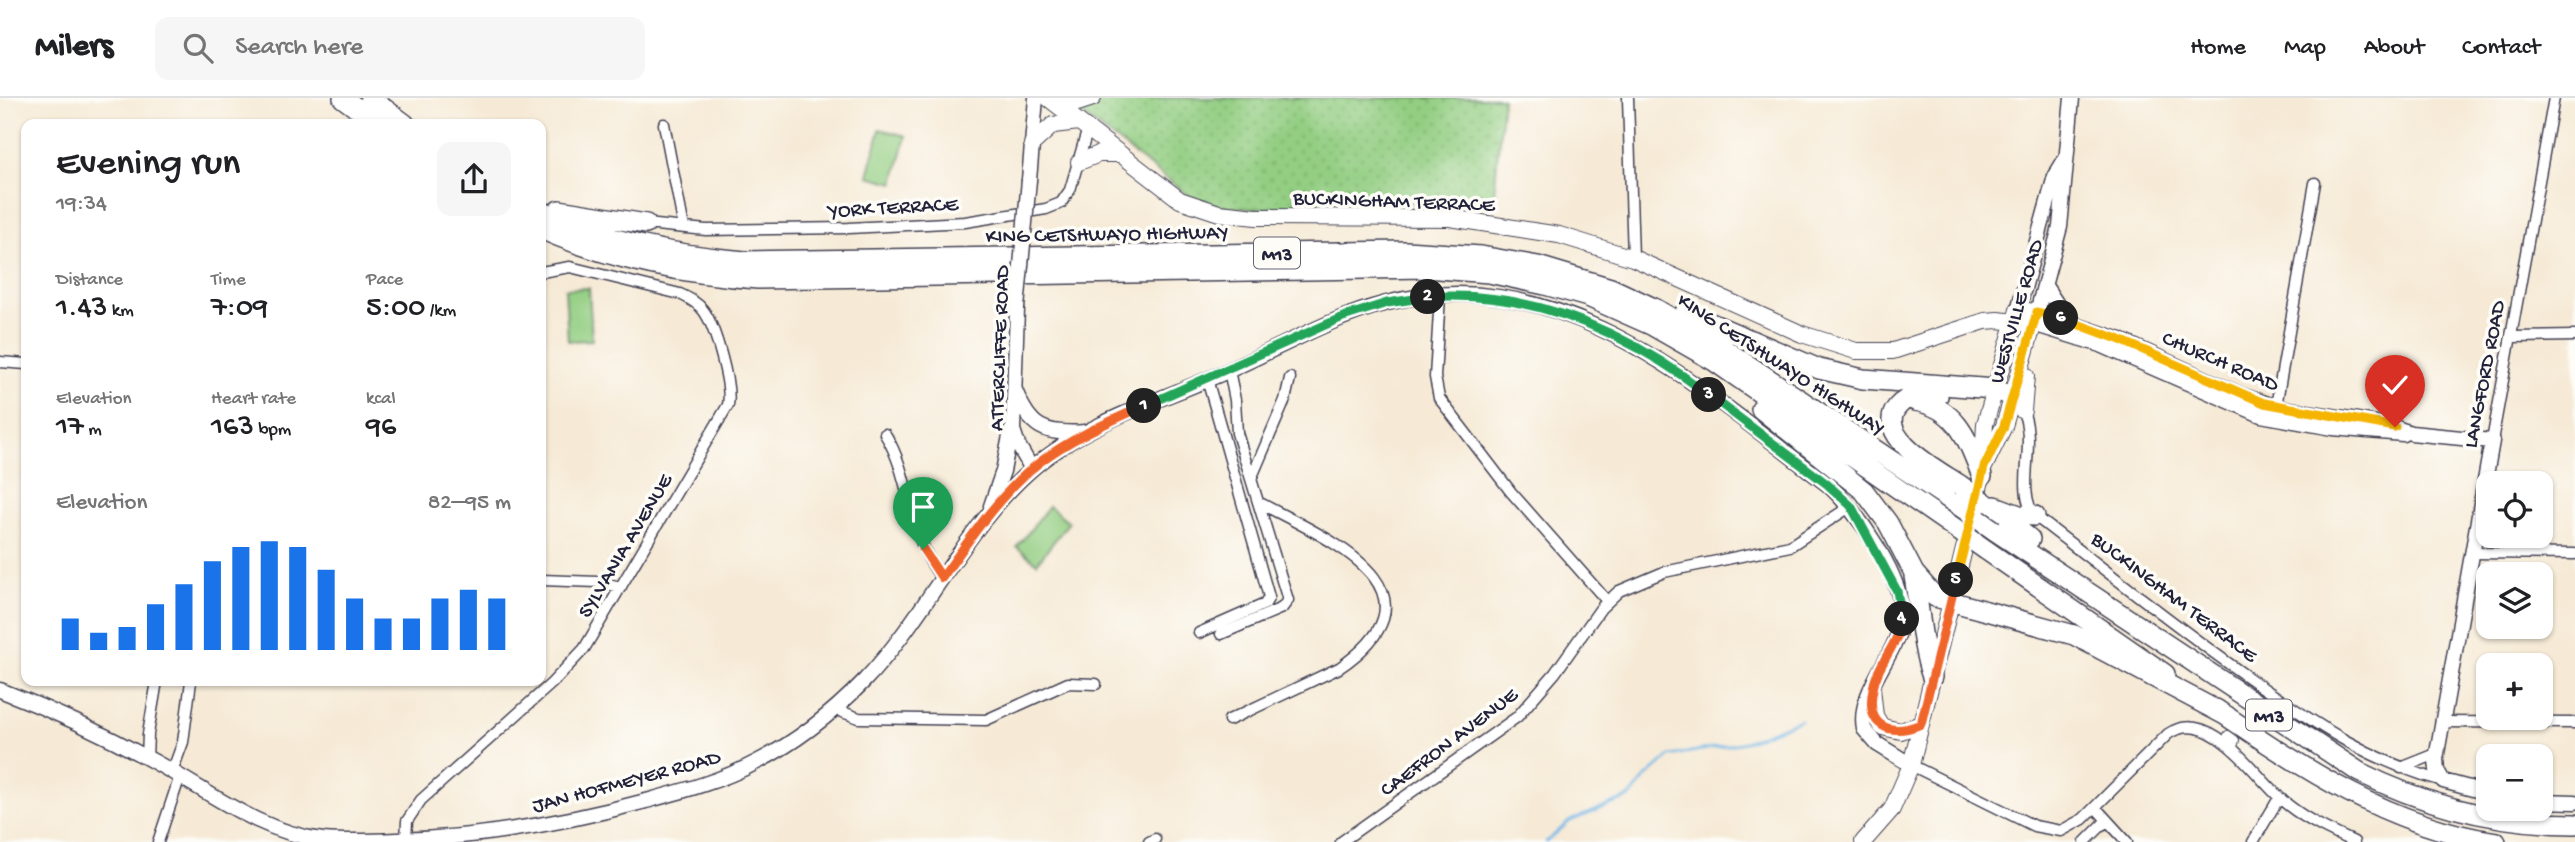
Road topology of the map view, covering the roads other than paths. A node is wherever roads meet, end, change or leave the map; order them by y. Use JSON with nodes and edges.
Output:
{"nodes":[{"id":1,"x":343,"y":98,"type":"edge"},
{"id":2,"x":370,"y":98,"type":"edge"},
{"id":3,"x":1093,"y":98,"type":"edge"},
{"id":4,"x":1628,"y":98,"type":"edge"},
{"id":5,"x":2072,"y":98,"type":"edge"},
{"id":6,"x":2554,"y":98,"type":"edge"},
{"id":7,"x":1046,"y":99,"type":"edge"},
{"id":8,"x":371,"y":119,"type":"edge"},
{"id":9,"x":398,"y":119,"type":"edge"},
{"id":10,"x":664,"y":124,"type":"dead end"},
{"id":11,"x":1083,"y":125,"type":"junction"},
{"id":12,"x":1032,"y":144,"type":"junction"},
{"id":13,"x":1120,"y":153,"type":"junction"},
{"id":14,"x":2064,"y":161,"type":"junction"},
{"id":15,"x":1079,"y":162,"type":"junction"},
{"id":16,"x":2315,"y":183,"type":"dead end"},
{"id":17,"x":546,"y":210,"type":"edge"},
{"id":18,"x":546,"y":211,"type":"edge"},
{"id":19,"x":646,"y":224,"type":"joint"},
{"id":20,"x":2060,"y":227,"type":"junction"},
{"id":21,"x":684,"y":228,"type":"junction"},
{"id":22,"x":546,"y":231,"type":"edge"},
{"id":23,"x":2033,"y":257,"type":"junction"},
{"id":24,"x":1633,"y":258,"type":"junction"},
{"id":25,"x":546,"y":271,"type":"edge"},
{"id":26,"x":1545,"y":285,"type":"junction"},
{"id":27,"x":2045,"y":286,"type":"junction"},
{"id":28,"x":1611,"y":288,"type":"junction"},
{"id":29,"x":1440,"y":296,"type":"junction"},
{"id":30,"x":2017,"y":316,"type":"junction"},
{"id":31,"x":2035,"y":318,"type":"junction"},
{"id":32,"x":2077,"y":323,"type":"junction"},
{"id":33,"x":2511,"y":337,"type":"junction"},
{"id":34,"x":2575,"y":337,"type":"edge"},
{"id":35,"x":0,"y":362,"type":"edge"},
{"id":36,"x":21,"y":364,"type":"edge"},
{"id":37,"x":1228,"y":370,"type":"junction"},
{"id":38,"x":1290,"y":378,"type":"dead end"},
{"id":39,"x":1207,"y":379,"type":"junction"},
{"id":40,"x":1013,"y":385,"type":"junction"},
{"id":41,"x":1906,"y":400,"type":"junction"},
{"id":42,"x":2007,"y":400,"type":"junction"},
{"id":43,"x":2274,"y":413,"type":"junction"},
{"id":44,"x":1013,"y":422,"type":"junction"},
{"id":45,"x":1091,"y":432,"type":"junction"},
{"id":46,"x":886,"y":434,"type":"dead end"},
{"id":47,"x":2492,"y":441,"type":"junction"},
{"id":48,"x":1032,"y":469,"type":"junction"},
{"id":49,"x":1983,"y":472,"type":"junction"},
{"id":50,"x":1251,"y":479,"type":"junction"},
{"id":51,"x":1957,"y":494,"type":"junction"},
{"id":52,"x":1258,"y":502,"type":"junction"},
{"id":53,"x":1984,"y":502,"type":"junction"},
{"id":54,"x":1851,"y":506,"type":"junction"},
{"id":55,"x":2035,"y":516,"type":"junction"},
{"id":56,"x":986,"y":517,"type":"junction"},
{"id":57,"x":2472,"y":553,"type":"junction"},
{"id":58,"x":2575,"y":554,"type":"edge"},
{"id":59,"x":1914,"y":573,"type":"junction"},
{"id":60,"x":942,"y":578,"type":"junction"},
{"id":61,"x":546,"y":580,"type":"edge"},
{"id":62,"x":621,"y":587,"type":"junction"},
{"id":63,"x":1607,"y":601,"type":"junction"},
{"id":64,"x":1949,"y":603,"type":"junction"},
{"id":65,"x":1199,"y":633,"type":"dead end"},
{"id":66,"x":1221,"y":634,"type":"dead end"},
{"id":67,"x":1932,"y":677,"type":"junction"},
{"id":68,"x":2231,"y":677,"type":"junction"},
{"id":69,"x":1096,"y":684,"type":"dead end"},
{"id":70,"x":156,"y":686,"type":"edge"},
{"id":71,"x":190,"y":686,"type":"edge"},
{"id":72,"x":1872,"y":688,"type":"junction"},
{"id":73,"x":0,"y":690,"type":"edge"},
{"id":74,"x":834,"y":709,"type":"junction"},
{"id":75,"x":1229,"y":720,"type":"dead end"},
{"id":76,"x":2441,"y":722,"type":"junction"},
{"id":77,"x":2575,"y":723,"type":"edge"},
{"id":78,"x":1921,"y":724,"type":"junction"},
{"id":79,"x":2227,"y":725,"type":"junction"},
{"id":80,"x":2232,"y":750,"type":"junction"},
{"id":81,"x":2436,"y":754,"type":"junction"},
{"id":82,"x":147,"y":758,"type":"junction"},
{"id":83,"x":1910,"y":765,"type":"junction"},
{"id":84,"x":2401,"y":768,"type":"junction"},
{"id":85,"x":176,"y":774,"type":"junction"},
{"id":86,"x":2443,"y":781,"type":"junction"},
{"id":87,"x":2476,"y":790,"type":"edge"},
{"id":88,"x":2279,"y":798,"type":"junction"},
{"id":89,"x":2553,"y":801,"type":"edge"},
{"id":90,"x":2575,"y":802,"type":"edge"},
{"id":91,"x":2095,"y":807,"type":"junction"},
{"id":92,"x":2107,"y":820,"type":"junction"},
{"id":93,"x":2575,"y":824,"type":"edge"},
{"id":94,"x":406,"y":840,"type":"junction"},
{"id":95,"x":158,"y":842,"type":"edge"},
{"id":96,"x":1341,"y":842,"type":"edge"},
{"id":97,"x":1863,"y":842,"type":"edge"},
{"id":98,"x":2085,"y":842,"type":"edge"},
{"id":99,"x":2127,"y":842,"type":"edge"},
{"id":100,"x":2253,"y":842,"type":"edge"},
{"id":101,"x":2354,"y":842,"type":"edge"},
{"id":102,"x":2496,"y":842,"type":"edge"}],
"edges":[{"from":1,"to":8,"type":"highway"},
{"from":2,"to":9,"type":"highway"},
{"from":3,"to":7,"type":"main road"},
{"from":4,"to":24,"type":"street"},
{"from":5,"to":14,"type":"street","name":"WESTVILLE ROAD"},
{"from":6,"to":33,"type":"street","name":"LANGFORD ROAD"},
{"from":7,"to":11,"type":"main road","name":"BUCKINGHAM TERRACE"},
{"from":7,"to":12,"type":"street","name":"ATTERCLIFFE ROAD"},
{"from":10,"to":21,"type":"street"},
{"from":11,"to":12,"type":"main road"},
{"from":11,"to":13,"type":"main road","name":"BUCKINGHAM TERRACE"},
{"from":11,"to":15,"type":"street","name":"YORK TERRACE"},
{"from":12,"to":40,"type":"street","name":"ATTERCLIFFE ROAD","bridge":true},
{"from":13,"to":15,"type":"main road"},
{"from":13,"to":24,"type":"main road","name":"BUCKINGHAM TERRACE"},
{"from":14,"to":20,"type":"street","name":"WESTVILLE ROAD"},
{"from":14,"to":23,"type":"street","name":"WESTVILLE ROAD"},
{"from":15,"to":21,"type":"street","name":"YORK TERRACE"},
{"from":16,"to":43,"type":"street"},
{"from":17,"to":19,"type":"highway"},
{"from":18,"to":28,"type":"highway","name":"KING CETSHWAYO HIGHWAY","number":"M13"},
{"from":19,"to":21,"type":"street","name":"YORK TERRACE"},
{"from":20,"to":23,"type":"street"},
{"from":20,"to":27,"type":"street","name":"WESTVILLE ROAD"},
{"from":22,"to":26,"type":"highway","name":"KING CETSHWAYO HIGHWAY","number":"M13"},
{"from":23,"to":30,"type":"street","name":"WESTVILLE ROAD"},
{"from":24,"to":30,"type":"main road","name":"BUCKINGHAM TERRACE"},
{"from":25,"to":62,"type":"street","name":"SYLVANIA AVENUE"},
{"from":26,"to":59,"type":"highway"},
{"from":26,"to":79,"type":"highway","name":"KING CETSHWAYO HIGHWAY","number":"M13","bridge":true},
{"from":27,"to":31,"type":"street","name":"WESTVILLE ROAD"},
{"from":27,"to":32,"type":"street"},
{"from":28,"to":42,"type":"highway"},
{"from":28,"to":51,"type":"highway","name":"KING CETSHWAYO HIGHWAY","number":"M13"},
{"from":29,"to":37,"type":"street","name":"JAN HOFMEYER ROAD"},
{"from":29,"to":54,"type":"street","name":"JAN HOFMEYER ROAD"},
{"from":29,"to":63,"type":"street"},
{"from":30,"to":31,"type":"main road","name":"CHURCH ROAD"},
{"from":30,"to":42,"type":"main road","name":"WESTVILLE ROAD"},
{"from":31,"to":32,"type":"street","name":"CHURCH ROAD"},
{"from":31,"to":42,"type":"main road","name":"WESTVILLE ROAD"},
{"from":31,"to":43,"type":"street","name":"CHURCH ROAD"},
{"from":32,"to":43,"type":"street","name":"CHURCH ROAD"},
{"from":33,"to":34,"type":"street"},
{"from":33,"to":47,"type":"street","name":"LANGFORD ROAD"},
{"from":35,"to":36,"type":"street"},
{"from":37,"to":39,"type":"street","name":"JAN HOFMEYER ROAD"},
{"from":37,"to":50,"type":"street"},
{"from":38,"to":50,"type":"street"},
{"from":39,"to":45,"type":"street","name":"JAN HOFMEYER ROAD"},
{"from":39,"to":65,"type":"street"},
{"from":40,"to":44,"type":"street","name":"ATTERCLIFFE ROAD"},
{"from":40,"to":45,"type":"street"},
{"from":41,"to":42,"type":"highway"},
{"from":41,"to":49,"type":"highway"},
{"from":41,"to":51,"type":"highway"},
{"from":42,"to":49,"type":"main road","name":"WESTVILLE ROAD"},
{"from":42,"to":55,"type":"street"},
{"from":43,"to":47,"type":"street","name":"CHURCH ROAD"},
{"from":44,"to":48,"type":"street","name":"ATTERCLIFFE ROAD"},
{"from":44,"to":56,"type":"street"},
{"from":45,"to":48,"type":"street","name":"JAN HOFMEYER ROAD"},
{"from":46,"to":60,"type":"street"},
{"from":47,"to":57,"type":"street","name":"LANGFORD ROAD"},
{"from":48,"to":56,"type":"street","name":"JAN HOFMEYER ROAD"},
{"from":49,"to":64,"type":"main road","name":"WESTVILLE ROAD"},
{"from":50,"to":52,"type":"street"},
{"from":51,"to":53,"type":"highway","bridge":true},
{"from":51,"to":68,"type":"highway","name":"KING CETSHWAYO HIGHWAY","number":"M13","bridge":true},
{"from":52,"to":66,"type":"street"},
{"from":52,"to":75,"type":"street"},
{"from":53,"to":55,"type":"highway"},
{"from":53,"to":68,"type":"highway"},
{"from":54,"to":63,"type":"street","name":"CAEFRON AVENUE"},
{"from":54,"to":72,"type":"street","name":"JAN HOFMEYER ROAD"},
{"from":55,"to":68,"type":"street","name":"BUCKINGHAM TERRACE"},
{"from":56,"to":60,"type":"street","name":"JAN HOFMEYER ROAD"},
{"from":57,"to":58,"type":"street"},
{"from":57,"to":76,"type":"street","name":"LANGFORD ROAD"},
{"from":59,"to":64,"type":"highway"},
{"from":59,"to":67,"type":"highway"},
{"from":60,"to":74,"type":"street","name":"JAN HOFMEYER ROAD"},
{"from":61,"to":62,"type":"street"},
{"from":62,"to":94,"type":"street","name":"SYLVANIA AVENUE"},
{"from":63,"to":96,"type":"street","name":"CAEFRON AVENUE"},
{"from":64,"to":67,"type":"main road","name":"WESTVILLE ROAD"},
{"from":64,"to":79,"type":"highway"},
{"from":67,"to":78,"type":"main road","name":"WESTVILLE ROAD"},
{"from":68,"to":84,"type":"street","name":"BUCKINGHAM TERRACE"},
{"from":68,"to":93,"type":"highway","name":"KING CETSHWAYO HIGHWAY","number":"M13"},
{"from":69,"to":74,"type":"street"},
{"from":70,"to":82,"type":"street"},
{"from":71,"to":85,"type":"street"},
{"from":72,"to":78,"type":"main road"},
{"from":72,"to":83,"type":"street","name":"JAN HOFMEYER ROAD"},
{"from":73,"to":82,"type":"street","name":"JAN HOFMEYER ROAD"},
{"from":74,"to":94,"type":"street","name":"JAN HOFMEYER ROAD"},
{"from":76,"to":77,"type":"street"},
{"from":76,"to":81,"type":"street","name":"LANGFORD ROAD"},
{"from":78,"to":83,"type":"main road","name":"WESTVILLE ROAD"},
{"from":79,"to":80,"type":"street"},
{"from":79,"to":102,"type":"highway","name":"KING CETSHWAYO HIGHWAY","number":"M13"},
{"from":80,"to":88,"type":"street"},
{"from":80,"to":91,"type":"street"},
{"from":81,"to":84,"type":"street"},
{"from":81,"to":86,"type":"street","name":"LANGFORD ROAD"},
{"from":82,"to":85,"type":"street","name":"JAN HOFMEYER ROAD"},
{"from":83,"to":91,"type":"street"},
{"from":83,"to":97,"type":"main road","name":"WESTVILLE ROAD"},
{"from":84,"to":86,"type":"street","name":"BUCKINGHAM TERRACE"},
{"from":85,"to":94,"type":"street","name":"JAN HOFMEYER ROAD"},
{"from":85,"to":95,"type":"street"},
{"from":86,"to":87,"type":"street"},
{"from":88,"to":100,"type":"street"},
{"from":88,"to":101,"type":"street"},
{"from":89,"to":90,"type":"street"},
{"from":91,"to":92,"type":"street"},
{"from":92,"to":98,"type":"street"},
{"from":92,"to":99,"type":"street"}]}
